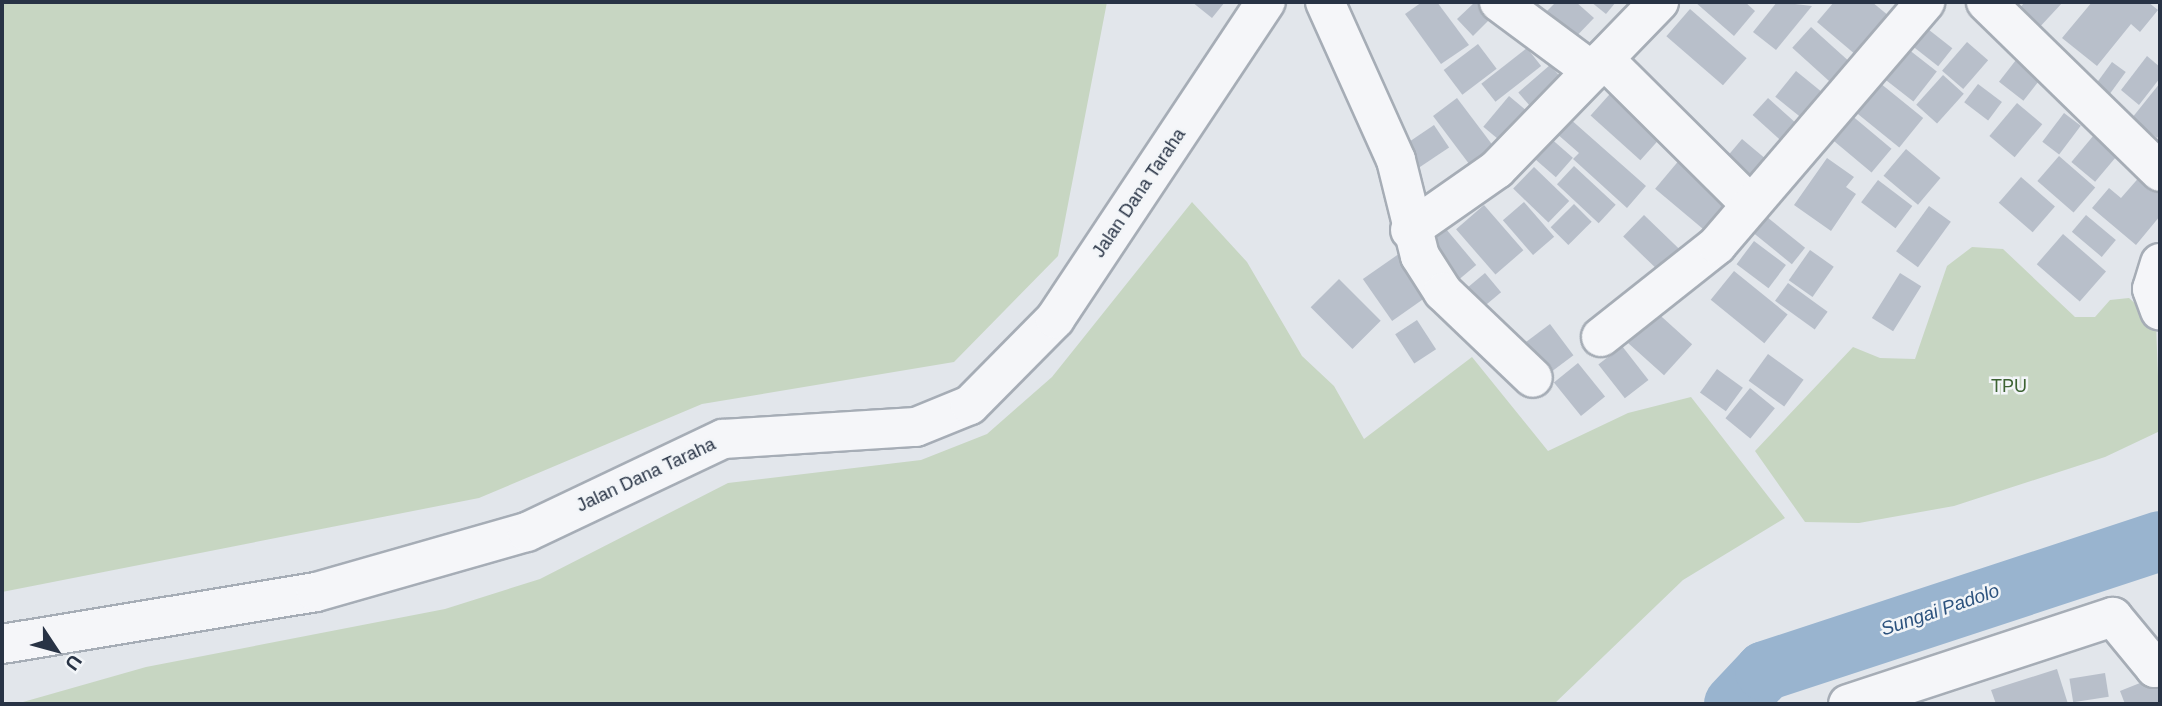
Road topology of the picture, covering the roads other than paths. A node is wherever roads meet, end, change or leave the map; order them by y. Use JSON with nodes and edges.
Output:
{"nodes":[{"id":1,"x":1266,"y":2,"type":"edge"},
{"id":2,"x":1325,"y":2,"type":"edge"},
{"id":3,"x":1499,"y":2,"type":"edge"},
{"id":4,"x":1659,"y":2,"type":"edge"},
{"id":5,"x":1925,"y":2,"type":"edge"},
{"id":6,"x":1986,"y":2,"type":"edge"},
{"id":7,"x":1598,"y":65,"type":"junction"},
{"id":8,"x":2160,"y":172,"type":"edge"},
{"id":9,"x":1751,"y":205,"type":"junction"},
{"id":10,"x":1409,"y":230,"type":"junction"},
{"id":11,"x":2160,"y":263,"type":"edge"},
{"id":12,"x":2160,"y":311,"type":"edge"},
{"id":13,"x":1601,"y":337,"type":"dead end"},
{"id":14,"x":1533,"y":378,"type":"dead end"},
{"id":15,"x":2,"y":643,"type":"edge"},
{"id":16,"x":2160,"y":664,"type":"edge"},
{"id":17,"x":1848,"y":704,"type":"edge"}],
"edges":[{"from":1,"to":15,"type":"street","name":"Jalan Dana Taraha"},
{"from":2,"to":10,"type":"street"},
{"from":3,"to":7,"type":"street"},
{"from":4,"to":7,"type":"street"},
{"from":5,"to":9,"type":"street"},
{"from":6,"to":8,"type":"street"},
{"from":7,"to":9,"type":"street"},
{"from":7,"to":10,"type":"street"},
{"from":9,"to":13,"type":"street"},
{"from":10,"to":14,"type":"street"},
{"from":11,"to":12,"type":"street"},
{"from":16,"to":17,"type":"street"}]}
